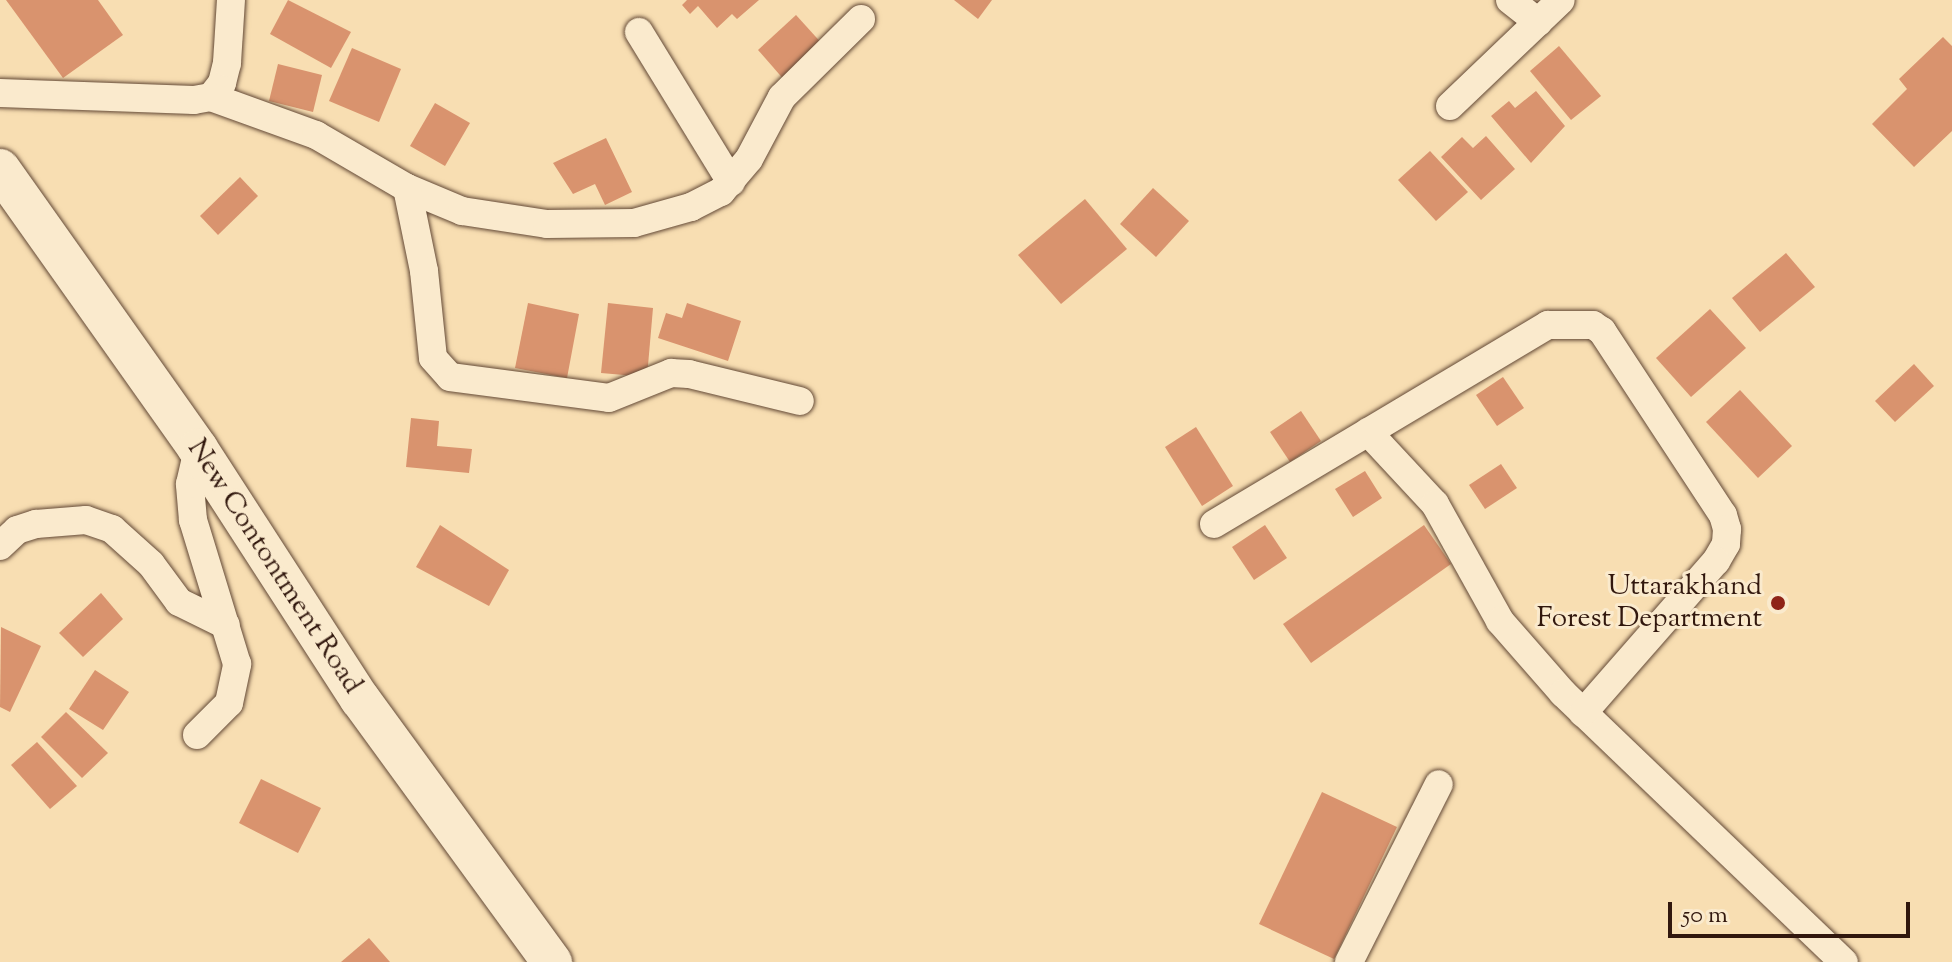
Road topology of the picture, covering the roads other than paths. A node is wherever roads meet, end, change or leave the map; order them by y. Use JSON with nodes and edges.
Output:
{"nodes":[{"id":1,"x":231,"y":0,"type":"edge"},
{"id":2,"x":1510,"y":0,"type":"edge"},
{"id":3,"x":1561,"y":0,"type":"edge"},
{"id":4,"x":861,"y":19,"type":"dead end"},
{"id":5,"x":1538,"y":22,"type":"junction"},
{"id":6,"x":639,"y":32,"type":"dead end"},
{"id":7,"x":0,"y":93,"type":"edge"},
{"id":8,"x":211,"y":97,"type":"junction"},
{"id":9,"x":1450,"y":106,"type":"dead end"},
{"id":10,"x":0,"y":169,"type":"edge"},
{"id":11,"x":731,"y":182,"type":"junction"},
{"id":12,"x":407,"y":188,"type":"junction"},
{"id":13,"x":800,"y":401,"type":"dead end"},
{"id":14,"x":1368,"y":432,"type":"junction"},
{"id":15,"x":198,"y":449,"type":"junction"},
{"id":16,"x":1214,"y":524,"type":"dead end"},
{"id":17,"x":0,"y":546,"type":"edge"},
{"id":18,"x":226,"y":625,"type":"junction"},
{"id":19,"x":1583,"y":713,"type":"junction"},
{"id":20,"x":197,"y":735,"type":"dead end"},
{"id":21,"x":1439,"y":784,"type":"dead end"},
{"id":22,"x":552,"y":962,"type":"edge"},
{"id":23,"x":1349,"y":962,"type":"edge"},
{"id":24,"x":1844,"y":962,"type":"edge"}],
"edges":[{"from":1,"to":8,"type":"street"},
{"from":2,"to":5,"type":"street"},
{"from":3,"to":5,"type":"street"},
{"from":4,"to":11,"type":"street"},
{"from":5,"to":9,"type":"street"},
{"from":6,"to":11,"type":"street"},
{"from":7,"to":8,"type":"street"},
{"from":8,"to":12,"type":"street"},
{"from":10,"to":15,"type":"street","name":"New Contontment Road"},
{"from":11,"to":12,"type":"street"},
{"from":12,"to":13,"type":"street"},
{"from":14,"to":16,"type":"street"},
{"from":14,"to":19,"type":"street"},
{"from":14,"to":19,"type":"street"},
{"from":15,"to":18,"type":"street"},
{"from":15,"to":22,"type":"street","name":"New Contontment Road"},
{"from":17,"to":18,"type":"street"},
{"from":18,"to":20,"type":"street"},
{"from":19,"to":24,"type":"street"},
{"from":21,"to":23,"type":"street"}]}
